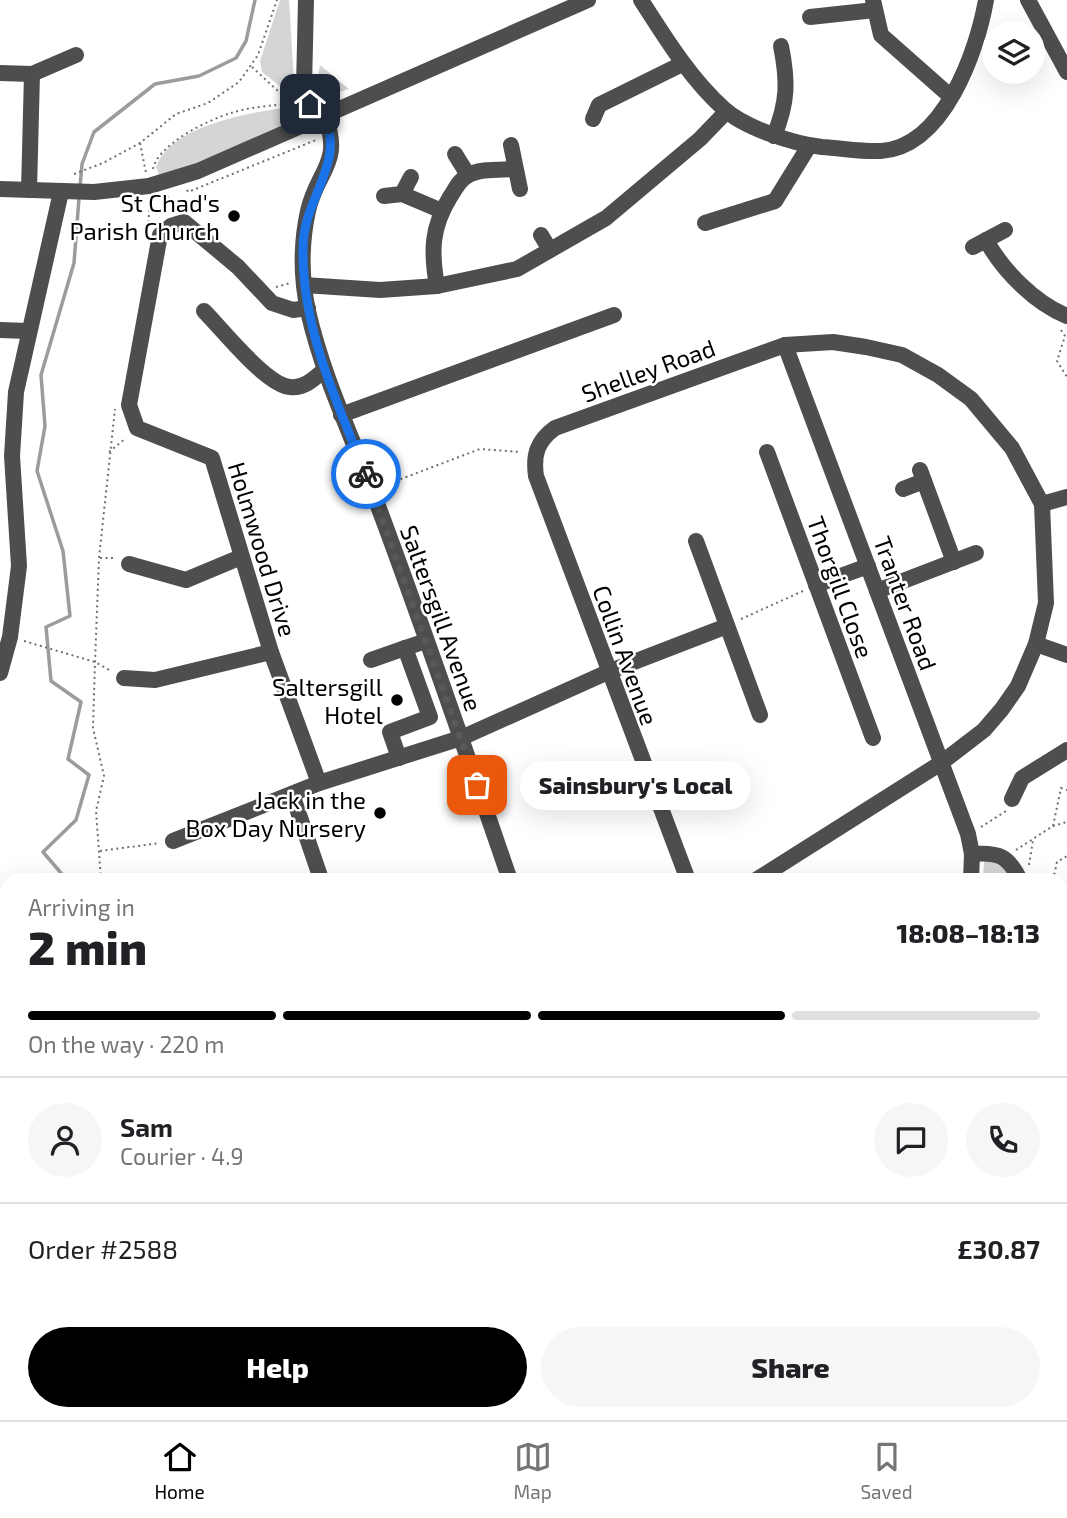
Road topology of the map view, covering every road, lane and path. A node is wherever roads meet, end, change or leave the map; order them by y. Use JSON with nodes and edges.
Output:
{"nodes":[{"id":1,"x":277,"y":0,"type":"edge"},
{"id":2,"x":306,"y":0,"type":"edge"},
{"id":3,"x":587,"y":0,"type":"edge"},
{"id":4,"x":641,"y":0,"type":"edge"},
{"id":5,"x":986,"y":0,"type":"edge"},
{"id":6,"x":1028,"y":0,"type":"edge"},
{"id":7,"x":874,"y":5,"type":"edge"},
{"id":8,"x":810,"y":17,"type":"dead end"},
{"id":9,"x":781,"y":46,"type":"dead end"},
{"id":10,"x":76,"y":55,"type":"dead end"},
{"id":11,"x":682,"y":64,"type":"junction"},
{"id":12,"x":251,"y":65,"type":"junction"},
{"id":13,"x":1066,"y":68,"type":"edge"},
{"id":14,"x":0,"y":73,"type":"edge"},
{"id":15,"x":32,"y":74,"type":"junction"},
{"id":16,"x":586,"y":94,"type":"dead end"},
{"id":17,"x":950,"y":96,"type":"junction"},
{"id":18,"x":291,"y":103,"type":"junction"},
{"id":19,"x":297,"y":103,"type":"dead end"},
{"id":20,"x":726,"y":111,"type":"junction"},
{"id":21,"x":321,"y":118,"type":"junction"},
{"id":22,"x":774,"y":136,"type":"junction"},
{"id":23,"x":140,"y":143,"type":"junction"},
{"id":24,"x":511,"y":145,"type":"dead end"},
{"id":25,"x":323,"y":146,"type":"dead end"},
{"id":26,"x":809,"y":146,"type":"junction"},
{"id":27,"x":455,"y":154,"type":"dead end"},
{"id":28,"x":515,"y":169,"type":"junction"},
{"id":29,"x":74,"y":174,"type":"dead end"},
{"id":30,"x":468,"y":175,"type":"junction"},
{"id":31,"x":411,"y":177,"type":"dead end"},
{"id":32,"x":0,"y":189,"type":"edge"},
{"id":33,"x":520,"y":189,"type":"dead end"},
{"id":34,"x":29,"y":190,"type":"junction"},
{"id":35,"x":67,"y":192,"type":"junction"},
{"id":36,"x":166,"y":194,"type":"junction"},
{"id":37,"x":402,"y":194,"type":"junction"},
{"id":38,"x":384,"y":196,"type":"dead end"},
{"id":39,"x":150,"y":198,"type":"dead end"},
{"id":40,"x":442,"y":211,"type":"junction"},
{"id":41,"x":184,"y":216,"type":"junction"},
{"id":42,"x":705,"y":223,"type":"dead end"},
{"id":43,"x":1005,"y":230,"type":"dead end"},
{"id":44,"x":541,"y":235,"type":"dead end"},
{"id":45,"x":550,"y":250,"type":"junction"},
{"id":46,"x":297,"y":284,"type":"junction"},
{"id":47,"x":437,"y":286,"type":"junction"},
{"id":48,"x":270,"y":287,"type":"dead end"},
{"id":49,"x":308,"y":308,"type":"junction"},
{"id":50,"x":204,"y":311,"type":"dead end"},
{"id":51,"x":614,"y":315,"type":"dead end"},
{"id":52,"x":1063,"y":322,"type":"edge"},
{"id":53,"x":0,"y":330,"type":"edge"},
{"id":54,"x":28,"y":331,"type":"junction"},
{"id":55,"x":785,"y":345,"type":"junction"},
{"id":56,"x":324,"y":370,"type":"junction"},
{"id":57,"x":1067,"y":377,"type":"edge"},
{"id":58,"x":341,"y":415,"type":"junction"},
{"id":59,"x":137,"y":429,"type":"junction"},
{"id":60,"x":535,"y":452,"type":"junction"},
{"id":61,"x":767,"y":452,"type":"dead end"},
{"id":62,"x":903,"y":489,"type":"dead end"},
{"id":63,"x":372,"y":490,"type":"junction"},
{"id":64,"x":1067,"y":497,"type":"edge"},
{"id":65,"x":1042,"y":504,"type":"junction"},
{"id":66,"x":696,"y":541,"type":"dead end"},
{"id":67,"x":976,"y":553,"type":"dead end"},
{"id":68,"x":241,"y":557,"type":"junction"},
{"id":69,"x":99,"y":558,"type":"junction"},
{"id":70,"x":954,"y":562,"type":"junction"},
{"id":71,"x":129,"y":564,"type":"joint"},
{"id":72,"x":868,"y":566,"type":"junction"},
{"id":73,"x":816,"y":584,"type":"junction"},
{"id":74,"x":877,"y":591,"type":"junction"},
{"id":75,"x":727,"y":625,"type":"junction"},
{"id":76,"x":426,"y":642,"type":"junction"},
{"id":77,"x":1036,"y":644,"type":"junction"},
{"id":78,"x":39,"y":645,"type":"dead end"},
{"id":79,"x":405,"y":648,"type":"junction"},
{"id":80,"x":271,"y":652,"type":"junction"},
{"id":81,"x":1067,"y":655,"type":"edge"},
{"id":82,"x":371,"y":660,"type":"dead end"},
{"id":83,"x":95,"y":662,"type":"junction"},
{"id":84,"x":608,"y":672,"type":"junction"},
{"id":85,"x":0,"y":673,"type":"edge"},
{"id":86,"x":124,"y":678,"type":"joint"},
{"id":87,"x":760,"y":715,"type":"dead end"},
{"id":88,"x":461,"y":738,"type":"junction"},
{"id":89,"x":873,"y":738,"type":"dead end"},
{"id":90,"x":1067,"y":750,"type":"edge"},
{"id":91,"x":399,"y":758,"type":"junction"},
{"id":92,"x":941,"y":763,"type":"junction"},
{"id":93,"x":319,"y":783,"type":"junction"},
{"id":94,"x":1067,"y":790,"type":"edge"},
{"id":95,"x":292,"y":794,"type":"junction"},
{"id":96,"x":1012,"y":799,"type":"joint"},
{"id":97,"x":1067,"y":822,"type":"edge"},
{"id":98,"x":1053,"y":826,"type":"junction"},
{"id":99,"x":968,"y":835,"type":"junction"},
{"id":100,"x":1034,"y":837,"type":"junction"},
{"id":101,"x":173,"y":841,"type":"joint"},
{"id":102,"x":99,"y":851,"type":"junction"},
{"id":103,"x":972,"y":855,"type":"junction"},
{"id":104,"x":1067,"y":856,"type":"edge"},
{"id":105,"x":1006,"y":857,"type":"junction"},
{"id":106,"x":101,"y":873,"type":"edge"},
{"id":107,"x":319,"y":873,"type":"edge"},
{"id":108,"x":508,"y":873,"type":"edge"},
{"id":109,"x":685,"y":873,"type":"edge"},
{"id":110,"x":767,"y":873,"type":"edge"},
{"id":111,"x":971,"y":873,"type":"edge"},
{"id":112,"x":1016,"y":873,"type":"edge"},
{"id":113,"x":1028,"y":873,"type":"edge"},
{"id":114,"x":1055,"y":873,"type":"edge"}],
"edges":[{"from":1,"to":12,"type":"path"},
{"from":2,"to":21,"type":"street","name":"Saltersgill Avenue"},
{"from":3,"to":21,"type":"street"},
{"from":4,"to":11,"type":"street"},
{"from":5,"to":17,"type":"street"},
{"from":6,"to":13,"type":"street"},
{"from":7,"to":8,"type":"street"},
{"from":7,"to":17,"type":"street"},
{"from":9,"to":22,"type":"street"},
{"from":10,"to":15,"type":"street"},
{"from":11,"to":16,"type":"street"},
{"from":11,"to":20,"type":"street"},
{"from":12,"to":18,"type":"path"},
{"from":12,"to":23,"type":"path"},
{"from":14,"to":15,"type":"street"},
{"from":15,"to":34,"type":"street"},
{"from":17,"to":26,"type":"street"},
{"from":18,"to":19,"type":"path"},
{"from":18,"to":23,"type":"path"},
{"from":20,"to":22,"type":"street"},
{"from":20,"to":45,"type":"street"},
{"from":21,"to":35,"type":"street"},
{"from":21,"to":46,"type":"street","name":"Saltersgill Avenue"},
{"from":22,"to":26,"type":"street"},
{"from":23,"to":29,"type":"path"},
{"from":24,"to":28,"type":"street"},
{"from":25,"to":36,"type":"path"},
{"from":26,"to":42,"type":"street"},
{"from":27,"to":30,"type":"street"},
{"from":28,"to":30,"type":"street"},
{"from":28,"to":33,"type":"street"},
{"from":30,"to":40,"type":"street"},
{"from":31,"to":37,"type":"street"},
{"from":32,"to":34,"type":"street"},
{"from":34,"to":35,"type":"street"},
{"from":35,"to":54,"type":"street"},
{"from":36,"to":39,"type":"path"},
{"from":36,"to":41,"type":"path"},
{"from":37,"to":38,"type":"street"},
{"from":37,"to":40,"type":"street"},
{"from":40,"to":47,"type":"street"},
{"from":41,"to":49,"type":"street"},
{"from":41,"to":59,"type":"street"},
{"from":43,"to":52,"type":"street"},
{"from":44,"to":45,"type":"street"},
{"from":45,"to":47,"type":"street"},
{"from":46,"to":47,"type":"street"},
{"from":46,"to":48,"type":"path"},
{"from":46,"to":49,"type":"street","name":"Saltersgill Avenue"},
{"from":49,"to":56,"type":"street","name":"Saltersgill Avenue"},
{"from":50,"to":56,"type":"street"},
{"from":51,"to":58,"type":"street"},
{"from":52,"to":57,"type":"path"},
{"from":53,"to":54,"type":"street"},
{"from":54,"to":85,"type":"street"},
{"from":55,"to":60,"type":"street","name":"Shelley Road"},
{"from":55,"to":65,"type":"street","name":"Shelley Road"},
{"from":55,"to":72,"type":"street","name":"Tranter Road"},
{"from":56,"to":58,"type":"street","name":"Saltersgill Avenue"},
{"from":58,"to":63,"type":"street","name":"Saltersgill Avenue"},
{"from":59,"to":68,"type":"street","name":"Holmwood Drive"},
{"from":59,"to":69,"type":"path"},
{"from":60,"to":63,"type":"path"},
{"from":60,"to":84,"type":"street","name":"Collin Avenue"},
{"from":61,"to":73,"type":"street","name":"Thorgill Close"},
{"from":62,"to":70,"type":"street"},
{"from":63,"to":76,"type":"street","name":"Saltersgill Avenue"},
{"from":64,"to":65,"type":"street"},
{"from":65,"to":77,"type":"street"},
{"from":66,"to":75,"type":"street"},
{"from":67,"to":70,"type":"street"},
{"from":68,"to":71,"type":"street"},
{"from":68,"to":80,"type":"street","name":"Holmwood Drive"},
{"from":69,"to":71,"type":"path"},
{"from":69,"to":83,"type":"path"},
{"from":70,"to":74,"type":"street"},
{"from":72,"to":73,"type":"street"},
{"from":72,"to":74,"type":"street","name":"Tranter Road"},
{"from":73,"to":75,"type":"path"},
{"from":73,"to":89,"type":"street","name":"Thorgill Close"},
{"from":74,"to":92,"type":"street","name":"Tranter Road"},
{"from":75,"to":84,"type":"street"},
{"from":75,"to":87,"type":"street"},
{"from":76,"to":79,"type":"street"},
{"from":76,"to":88,"type":"street","name":"Saltersgill Avenue"},
{"from":77,"to":81,"type":"street"},
{"from":77,"to":92,"type":"street"},
{"from":78,"to":83,"type":"path"},
{"from":79,"to":82,"type":"street"},
{"from":79,"to":91,"type":"street"},
{"from":80,"to":86,"type":"street"},
{"from":80,"to":93,"type":"street","name":"Holmwood Drive"},
{"from":83,"to":86,"type":"path"},
{"from":83,"to":102,"type":"path"},
{"from":84,"to":88,"type":"street"},
{"from":84,"to":109,"type":"street","name":"Collin Avenue"},
{"from":88,"to":91,"type":"street"},
{"from":88,"to":108,"type":"street","name":"Saltersgill Avenue"},
{"from":90,"to":96,"type":"street"},
{"from":91,"to":93,"type":"street"},
{"from":92,"to":99,"type":"street","name":"Tranter Road"},
{"from":92,"to":110,"type":"street"},
{"from":93,"to":95,"type":"street"},
{"from":94,"to":98,"type":"path"},
{"from":95,"to":101,"type":"street"},
{"from":95,"to":107,"type":"street"},
{"from":96,"to":99,"type":"path"},
{"from":97,"to":98,"type":"path"},
{"from":98,"to":100,"type":"path"},
{"from":99,"to":103,"type":"street","name":"Tranter Road"},
{"from":100,"to":105,"type":"path"},
{"from":100,"to":113,"type":"path"},
{"from":101,"to":102,"type":"path"},
{"from":102,"to":106,"type":"path"},
{"from":103,"to":105,"type":"street"},
{"from":103,"to":111,"type":"street","name":"Tranter Road"},
{"from":104,"to":114,"type":"path"},
{"from":105,"to":112,"type":"street"}]}
